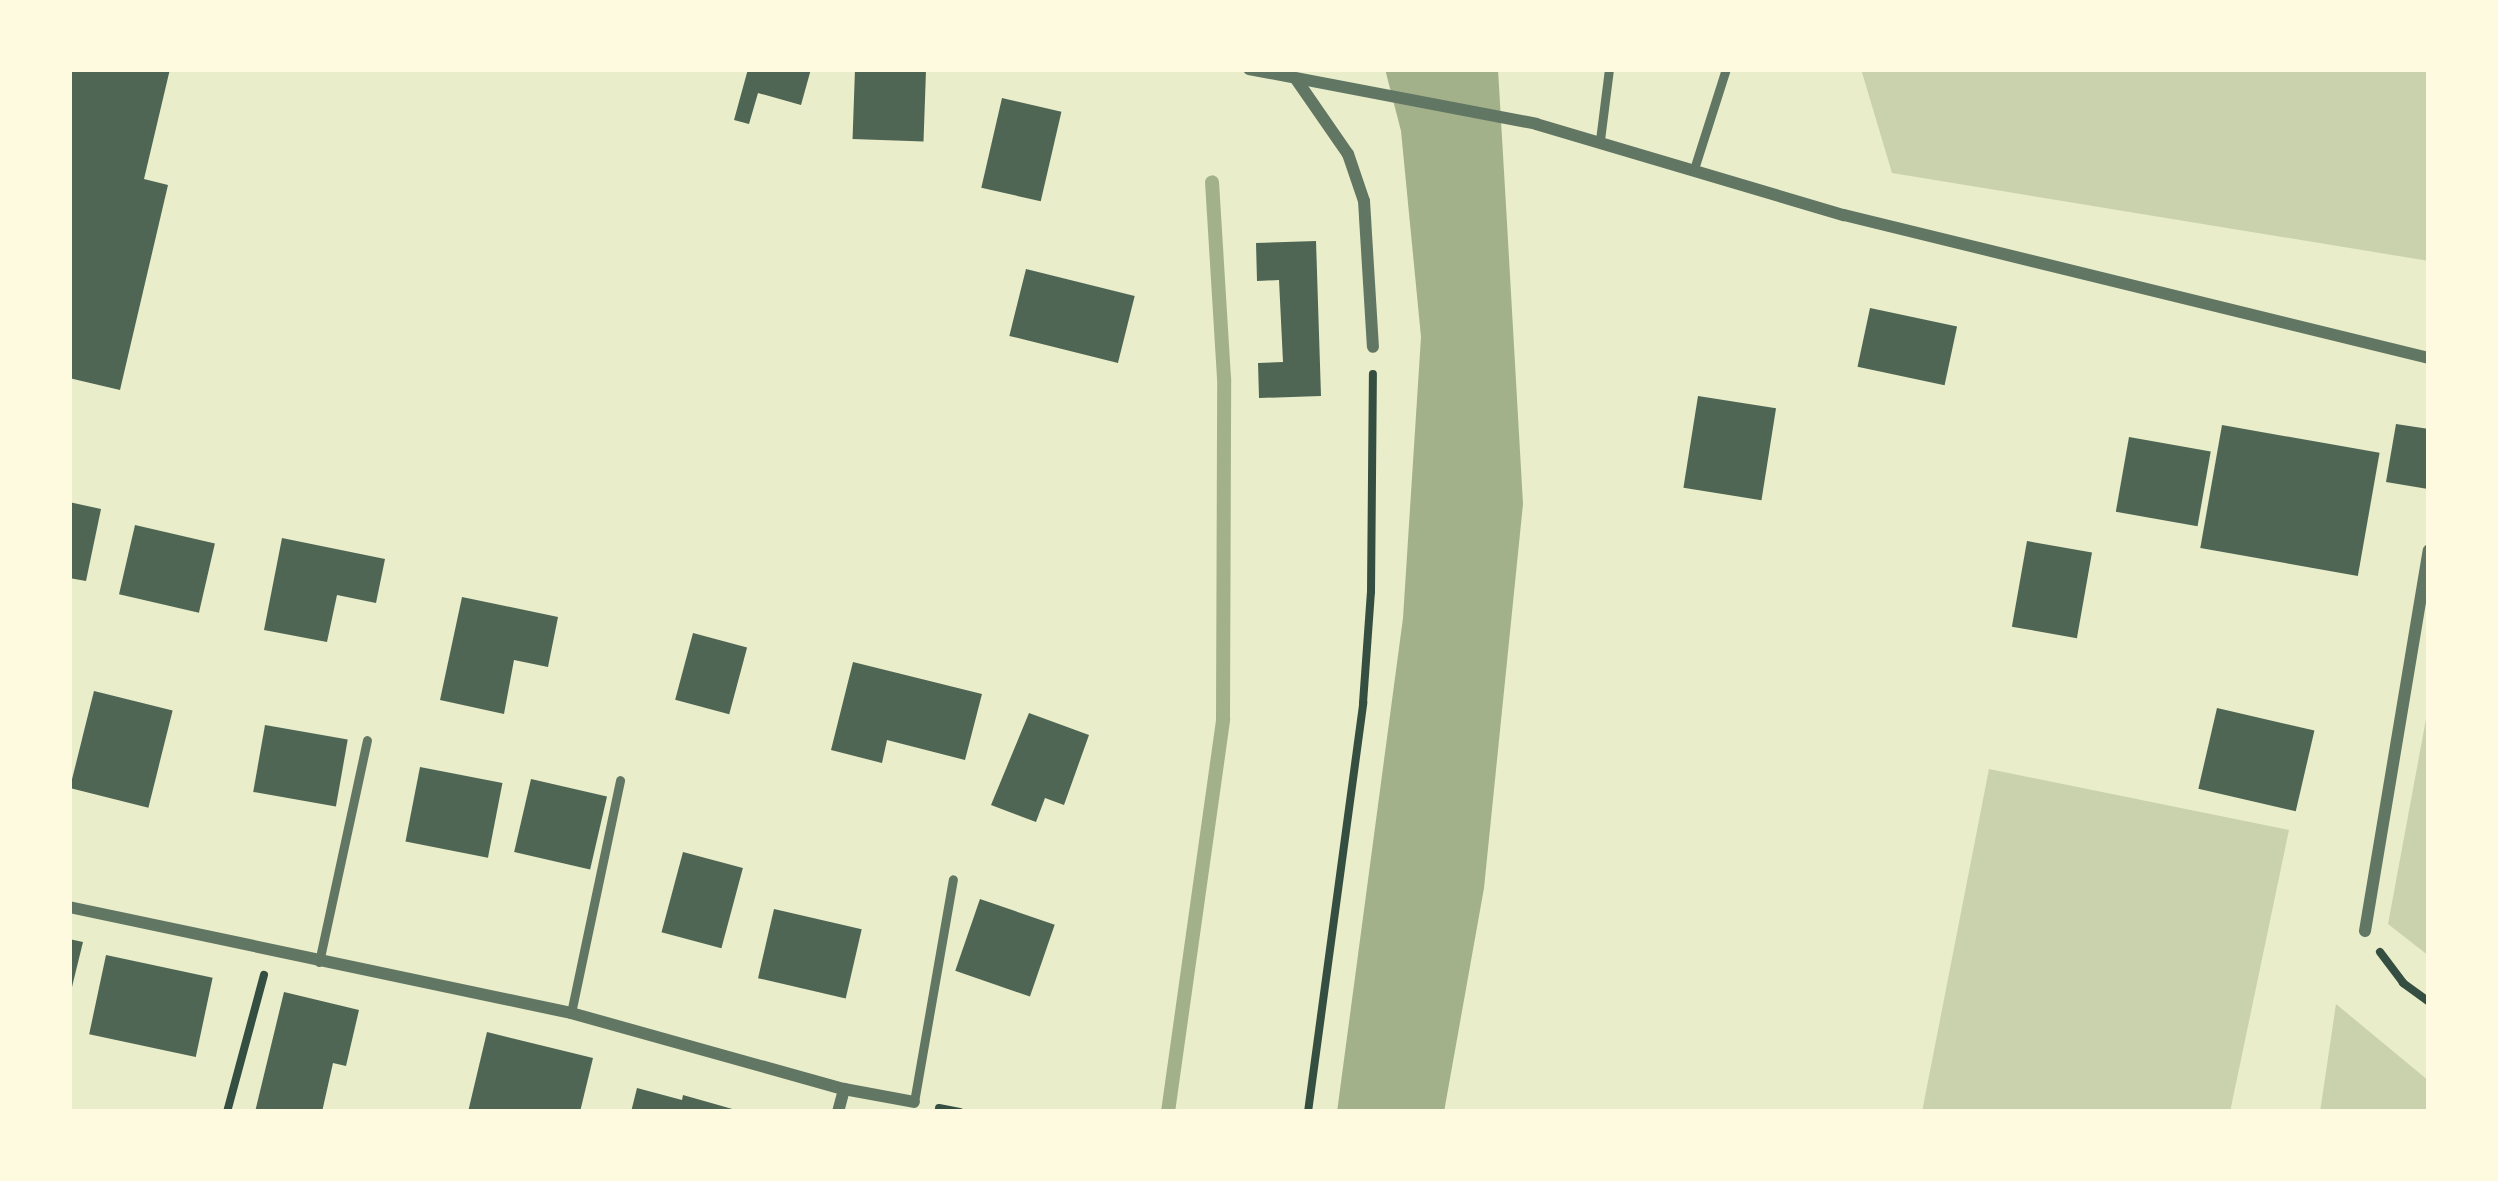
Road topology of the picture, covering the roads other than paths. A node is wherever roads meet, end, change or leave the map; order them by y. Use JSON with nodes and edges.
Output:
{"nodes":[{"id":1,"x":1249,"y":69,"type":"edge"},
{"id":2,"x":1609,"y":69,"type":"edge"},
{"id":3,"x":1726,"y":69,"type":"edge"},
{"id":4,"x":1297,"y":74,"type":"edge"},
{"id":5,"x":1600,"y":140,"type":"junction"},
{"id":6,"x":1694,"y":169,"type":"junction"},
{"id":7,"x":1373,"y":347,"type":"road end"},
{"id":8,"x":2429,"y":358,"type":"edge"},
{"id":9,"x":2429,"y":550,"type":"edge"},
{"id":10,"x":367,"y":740,"type":"dead end"},
{"id":11,"x":620,"y":780,"type":"dead end"},
{"id":12,"x":952,"y":879,"type":"dead end"},
{"id":13,"x":69,"y":907,"type":"edge"},
{"id":14,"x":2365,"y":932,"type":"road end"},
{"id":15,"x":319,"y":962,"type":"junction"},
{"id":16,"x":571,"y":1012,"type":"junction"},
{"id":17,"x":844,"y":1089,"type":"junction"},
{"id":18,"x":914,"y":1102,"type":"joint"},
{"id":19,"x":838,"y":1112,"type":"edge"}],
"edges":[{"from":1,"to":4,"type":"street"},
{"from":2,"to":5,"type":"lane"},
{"from":3,"to":6,"type":"lane"},
{"from":4,"to":5,"type":"street"},
{"from":4,"to":7,"type":"street"},
{"from":5,"to":6,"type":"street"},
{"from":6,"to":8,"type":"street"},
{"from":9,"to":14,"type":"street"},
{"from":10,"to":15,"type":"lane"},
{"from":11,"to":16,"type":"lane"},
{"from":12,"to":18,"type":"lane"},
{"from":13,"to":15,"type":"street"},
{"from":15,"to":16,"type":"street"},
{"from":16,"to":17,"type":"street"},
{"from":17,"to":18,"type":"street"},
{"from":17,"to":19,"type":"street"}]}
